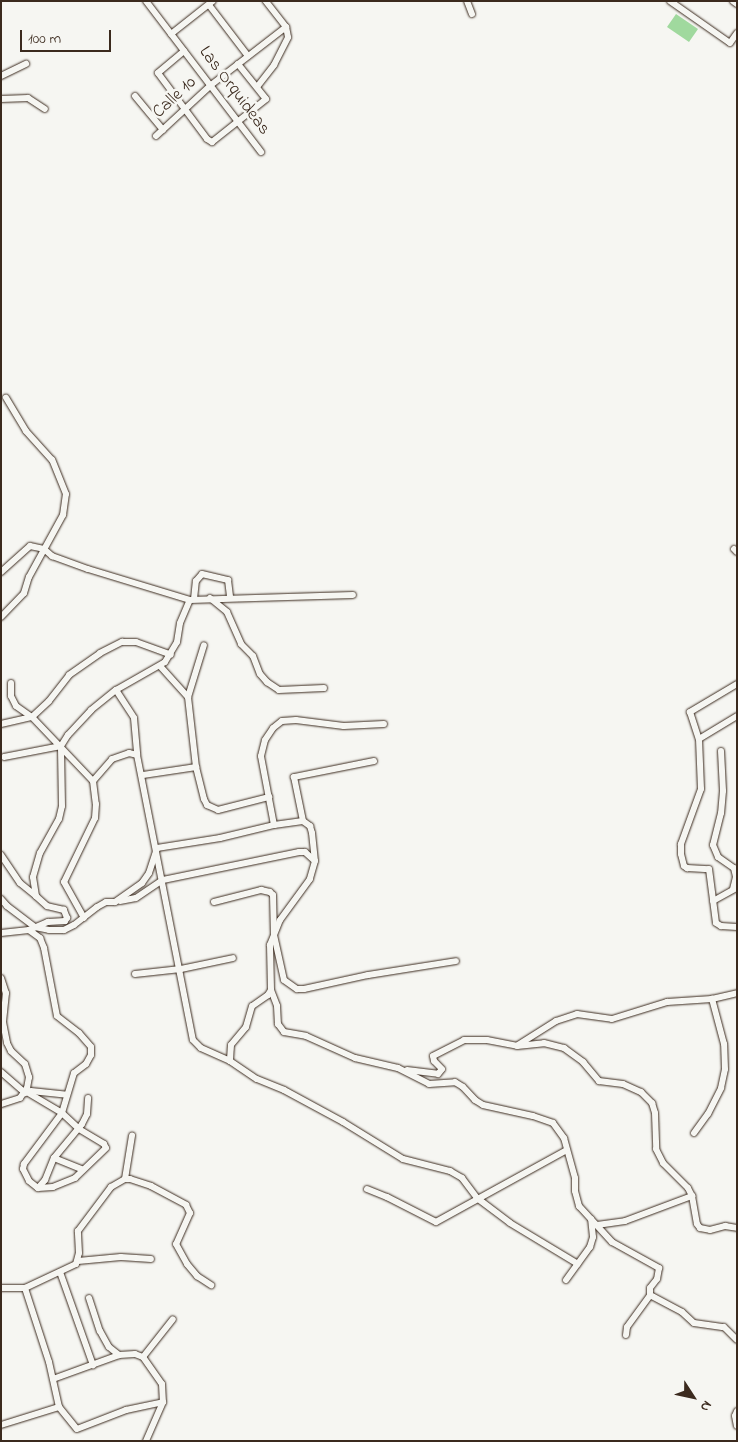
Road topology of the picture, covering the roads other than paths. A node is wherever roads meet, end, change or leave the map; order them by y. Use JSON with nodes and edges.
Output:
{"nodes":[{"id":1,"x":146,"y":1,"type":"edge"},
{"id":2,"x":266,"y":1,"type":"edge"},
{"id":3,"x":467,"y":1,"type":"edge"},
{"id":4,"x":670,"y":1,"type":"edge"},
{"id":5,"x":733,"y":1,"type":"edge"},
{"id":6,"x":211,"y":3,"type":"edge"},
{"id":7,"x":737,"y":4,"type":"edge"},
{"id":8,"x":472,"y":14,"type":"dead end"},
{"id":9,"x":286,"y":27,"type":"junction"},
{"id":10,"x":171,"y":34,"type":"junction"},
{"id":11,"x":737,"y":34,"type":"edge"},
{"id":12,"x":184,"y":51,"type":"junction"},
{"id":13,"x":248,"y":56,"type":"junction"},
{"id":14,"x":26,"y":64,"type":"dead end"},
{"id":15,"x":238,"y":64,"type":"junction"},
{"id":16,"x":1,"y":76,"type":"edge"},
{"id":17,"x":211,"y":86,"type":"junction"},
{"id":18,"x":258,"y":87,"type":"junction"},
{"id":19,"x":135,"y":96,"type":"dead end"},
{"id":20,"x":1,"y":99,"type":"edge"},
{"id":21,"x":45,"y":109,"type":"dead end"},
{"id":22,"x":186,"y":110,"type":"junction"},
{"id":23,"x":237,"y":121,"type":"junction"},
{"id":24,"x":164,"y":130,"type":"junction"},
{"id":25,"x":156,"y":136,"type":"dead end"},
{"id":26,"x":261,"y":152,"type":"dead end"},
{"id":27,"x":6,"y":398,"type":"dead end"},
{"id":28,"x":44,"y":549,"type":"junction"},
{"id":29,"x":1,"y":572,"type":"edge"},
{"id":30,"x":353,"y":596,"type":"dead end"},
{"id":31,"x":230,"y":597,"type":"junction"},
{"id":32,"x":210,"y":598,"type":"junction"},
{"id":33,"x":192,"y":599,"type":"junction"},
{"id":34,"x":1,"y":617,"type":"edge"},
{"id":35,"x":204,"y":644,"type":"dead end"},
{"id":36,"x":172,"y":654,"type":"junction"},
{"id":37,"x":160,"y":666,"type":"junction"},
{"id":38,"x":11,"y":683,"type":"dead end"},
{"id":39,"x":737,"y":684,"type":"edge"},
{"id":40,"x":324,"y":688,"type":"dead end"},
{"id":41,"x":116,"y":690,"type":"junction"},
{"id":42,"x":188,"y":697,"type":"junction"},
{"id":43,"x":737,"y":716,"type":"edge"},
{"id":44,"x":32,"y":717,"type":"junction"},
{"id":45,"x":1,"y":724,"type":"edge"},
{"id":46,"x":384,"y":724,"type":"dead end"},
{"id":47,"x":699,"y":739,"type":"junction"},
{"id":48,"x":61,"y":746,"type":"junction"},
{"id":49,"x":721,"y":751,"type":"dead end"},
{"id":50,"x":137,"y":755,"type":"junction"},
{"id":51,"x":4,"y":757,"type":"dead end"},
{"id":52,"x":374,"y":761,"type":"dead end"},
{"id":53,"x":196,"y":767,"type":"junction"},
{"id":54,"x":142,"y":775,"type":"junction"},
{"id":55,"x":93,"y":781,"type":"junction"},
{"id":56,"x":269,"y":797,"type":"junction"},
{"id":57,"x":303,"y":821,"type":"junction"},
{"id":58,"x":274,"y":825,"type":"junction"},
{"id":59,"x":156,"y":848,"type":"junction"},
{"id":60,"x":1,"y":855,"type":"edge"},
{"id":61,"x":315,"y":861,"type":"junction"},
{"id":62,"x":163,"y":880,"type":"junction"},
{"id":63,"x":735,"y":888,"type":"edge"},
{"id":64,"x":36,"y":896,"type":"junction"},
{"id":65,"x":1,"y":899,"type":"edge"},
{"id":66,"x":714,"y":901,"type":"junction"},
{"id":67,"x":115,"y":902,"type":"junction"},
{"id":68,"x":214,"y":902,"type":"dead end"},
{"id":69,"x":84,"y":918,"type":"junction"},
{"id":70,"x":737,"y":927,"type":"edge"},
{"id":71,"x":32,"y":928,"type":"junction"},
{"id":72,"x":1,"y":932,"type":"edge"},
{"id":73,"x":274,"y":935,"type":"junction"},
{"id":74,"x":233,"y":958,"type":"dead end"},
{"id":75,"x":456,"y":961,"type":"dead end"},
{"id":76,"x":181,"y":969,"type":"junction"},
{"id":77,"x":135,"y":974,"type":"dead end"},
{"id":78,"x":1,"y":978,"type":"edge"},
{"id":79,"x":271,"y":990,"type":"junction"},
{"id":80,"x":737,"y":993,"type":"edge"},
{"id":81,"x":712,"y":999,"type":"junction"},
{"id":82,"x":517,"y":1046,"type":"junction"},
{"id":83,"x":230,"y":1061,"type":"junction"},
{"id":84,"x":398,"y":1068,"type":"junction"},
{"id":85,"x":1,"y":1072,"type":"edge"},
{"id":86,"x":26,"y":1092,"type":"junction"},
{"id":87,"x":67,"y":1094,"type":"junction"},
{"id":88,"x":88,"y":1098,"type":"dead end"},
{"id":89,"x":1,"y":1104,"type":"edge"},
{"id":90,"x":62,"y":1113,"type":"junction"},
{"id":91,"x":79,"y":1129,"type":"junction"},
{"id":92,"x":694,"y":1133,"type":"dead end"},
{"id":93,"x":132,"y":1136,"type":"dead end"},
{"id":94,"x":567,"y":1150,"type":"junction"},
{"id":95,"x":54,"y":1158,"type":"junction"},
{"id":96,"x":83,"y":1170,"type":"junction"},
{"id":97,"x":125,"y":1179,"type":"junction"},
{"id":98,"x":38,"y":1188,"type":"junction"},
{"id":99,"x":367,"y":1189,"type":"dead end"},
{"id":100,"x":692,"y":1196,"type":"junction"},
{"id":101,"x":477,"y":1198,"type":"junction"},
{"id":102,"x":591,"y":1218,"type":"junction"},
{"id":103,"x":597,"y":1225,"type":"junction"},
{"id":104,"x":737,"y":1228,"type":"edge"},
{"id":105,"x":150,"y":1259,"type":"dead end"},
{"id":106,"x":78,"y":1261,"type":"junction"},
{"id":107,"x":578,"y":1264,"type":"junction"},
{"id":108,"x":60,"y":1272,"type":"junction"},
{"id":109,"x":566,"y":1280,"type":"dead end"},
{"id":110,"x":211,"y":1285,"type":"dead end"},
{"id":111,"x":1,"y":1288,"type":"edge"},
{"id":112,"x":25,"y":1288,"type":"junction"},
{"id":113,"x":650,"y":1295,"type":"junction"},
{"id":114,"x":88,"y":1298,"type":"dead end"},
{"id":115,"x":173,"y":1319,"type":"dead end"},
{"id":116,"x":626,"y":1335,"type":"dead end"},
{"id":117,"x":737,"y":1340,"type":"edge"},
{"id":118,"x":119,"y":1355,"type":"junction"},
{"id":119,"x":143,"y":1357,"type":"junction"},
{"id":120,"x":93,"y":1365,"type":"junction"},
{"id":121,"x":53,"y":1379,"type":"junction"},
{"id":122,"x":163,"y":1402,"type":"junction"},
{"id":123,"x":59,"y":1407,"type":"junction"},
{"id":124,"x":737,"y":1411,"type":"edge"},
{"id":125,"x":1,"y":1425,"type":"edge"},
{"id":126,"x":737,"y":1426,"type":"edge"},
{"id":127,"x":146,"y":1441,"type":"edge"}],
"edges":[{"from":1,"to":10,"type":"street","name":"Las Orquideas"},
{"from":2,"to":9,"type":"street"},
{"from":3,"to":8,"type":"street"},
{"from":4,"to":11,"type":"street"},
{"from":5,"to":7,"type":"street"},
{"from":6,"to":10,"type":"street"},
{"from":6,"to":13,"type":"street"},
{"from":9,"to":13,"type":"street","name":"Calle 10"},
{"from":9,"to":18,"type":"street"},
{"from":10,"to":12,"type":"street","name":"Las Orquideas"},
{"from":12,"to":17,"type":"street","name":"Las Orquideas"},
{"from":12,"to":22,"type":"street"},
{"from":13,"to":15,"type":"street","name":"Calle 10"},
{"from":14,"to":16,"type":"street"},
{"from":15,"to":17,"type":"street","name":"Calle 10"},
{"from":15,"to":18,"type":"street"},
{"from":17,"to":22,"type":"street","name":"Calle 10"},
{"from":17,"to":23,"type":"street","name":"Las Orquideas"},
{"from":18,"to":23,"type":"street"},
{"from":19,"to":24,"type":"street"},
{"from":20,"to":21,"type":"street"},
{"from":22,"to":23,"type":"street"},
{"from":22,"to":24,"type":"street","name":"Calle 10"},
{"from":23,"to":26,"type":"street","name":"Las Orquideas"},
{"from":24,"to":25,"type":"street","name":"Calle 10"},
{"from":27,"to":28,"type":"street"},
{"from":28,"to":29,"type":"street"},
{"from":28,"to":33,"type":"street"},
{"from":28,"to":34,"type":"street"},
{"from":30,"to":31,"type":"street"},
{"from":31,"to":32,"type":"street"},
{"from":31,"to":33,"type":"street"},
{"from":32,"to":33,"type":"street"},
{"from":32,"to":40,"type":"street"},
{"from":33,"to":36,"type":"street"},
{"from":35,"to":42,"type":"street"},
{"from":36,"to":37,"type":"street"},
{"from":36,"to":44,"type":"street"},
{"from":37,"to":41,"type":"street"},
{"from":37,"to":42,"type":"street"},
{"from":38,"to":44,"type":"street"},
{"from":39,"to":47,"type":"street"},
{"from":41,"to":48,"type":"street"},
{"from":41,"to":50,"type":"street"},
{"from":42,"to":53,"type":"street"},
{"from":43,"to":47,"type":"street"},
{"from":44,"to":45,"type":"street"},
{"from":44,"to":48,"type":"street"},
{"from":46,"to":56,"type":"street"},
{"from":47,"to":66,"type":"street"},
{"from":48,"to":51,"type":"street"},
{"from":48,"to":55,"type":"street"},
{"from":48,"to":64,"type":"street"},
{"from":49,"to":63,"type":"street"},
{"from":50,"to":54,"type":"street"},
{"from":50,"to":55,"type":"street"},
{"from":52,"to":57,"type":"street"},
{"from":53,"to":54,"type":"street"},
{"from":53,"to":56,"type":"street"},
{"from":54,"to":59,"type":"street"},
{"from":55,"to":69,"type":"street"},
{"from":56,"to":58,"type":"street"},
{"from":57,"to":58,"type":"street"},
{"from":57,"to":61,"type":"street"},
{"from":58,"to":59,"type":"street"},
{"from":59,"to":62,"type":"street"},
{"from":59,"to":67,"type":"street"},
{"from":60,"to":64,"type":"street"},
{"from":61,"to":62,"type":"street"},
{"from":61,"to":73,"type":"street"},
{"from":62,"to":67,"type":"street"},
{"from":62,"to":76,"type":"street"},
{"from":63,"to":66,"type":"street"},
{"from":64,"to":71,"type":"street"},
{"from":65,"to":71,"type":"street"},
{"from":66,"to":70,"type":"street"},
{"from":67,"to":69,"type":"street"},
{"from":68,"to":73,"type":"street"},
{"from":69,"to":71,"type":"street"},
{"from":71,"to":72,"type":"street"},
{"from":71,"to":87,"type":"street"},
{"from":73,"to":75,"type":"street"},
{"from":73,"to":79,"type":"street"},
{"from":74,"to":76,"type":"street"},
{"from":76,"to":77,"type":"street"},
{"from":76,"to":83,"type":"street"},
{"from":78,"to":86,"type":"street"},
{"from":79,"to":83,"type":"street"},
{"from":79,"to":84,"type":"street"},
{"from":80,"to":81,"type":"street"},
{"from":81,"to":82,"type":"street"},
{"from":81,"to":92,"type":"street"},
{"from":82,"to":84,"type":"street"},
{"from":82,"to":100,"type":"street"},
{"from":83,"to":101,"type":"street"},
{"from":84,"to":94,"type":"street"},
{"from":85,"to":86,"type":"street"},
{"from":86,"to":87,"type":"street"},
{"from":86,"to":89,"type":"street"},
{"from":86,"to":90,"type":"street"},
{"from":87,"to":90,"type":"street"},
{"from":88,"to":91,"type":"street"},
{"from":90,"to":91,"type":"street"},
{"from":90,"to":98,"type":"street"},
{"from":91,"to":95,"type":"street"},
{"from":91,"to":96,"type":"street"},
{"from":93,"to":97,"type":"street"},
{"from":94,"to":101,"type":"street"},
{"from":94,"to":102,"type":"street"},
{"from":95,"to":96,"type":"street"},
{"from":95,"to":98,"type":"street"},
{"from":96,"to":98,"type":"street"},
{"from":97,"to":106,"type":"street"},
{"from":97,"to":110,"type":"street"},
{"from":99,"to":101,"type":"street"},
{"from":100,"to":103,"type":"street"},
{"from":100,"to":104,"type":"street"},
{"from":101,"to":107,"type":"street"},
{"from":102,"to":103,"type":"street"},
{"from":102,"to":107,"type":"street"},
{"from":103,"to":113,"type":"street"},
{"from":105,"to":106,"type":"street"},
{"from":106,"to":108,"type":"street"},
{"from":107,"to":109,"type":"street"},
{"from":108,"to":112,"type":"street"},
{"from":108,"to":120,"type":"street"},
{"from":111,"to":112,"type":"street"},
{"from":112,"to":121,"type":"street"},
{"from":113,"to":116,"type":"street"},
{"from":113,"to":117,"type":"street"},
{"from":114,"to":118,"type":"street"},
{"from":115,"to":119,"type":"street"},
{"from":118,"to":119,"type":"street"},
{"from":118,"to":120,"type":"street"},
{"from":119,"to":122,"type":"street"},
{"from":120,"to":121,"type":"street"},
{"from":121,"to":123,"type":"street"},
{"from":122,"to":123,"type":"street"},
{"from":122,"to":127,"type":"street"},
{"from":123,"to":125,"type":"street"},
{"from":124,"to":126,"type":"street"}]}
